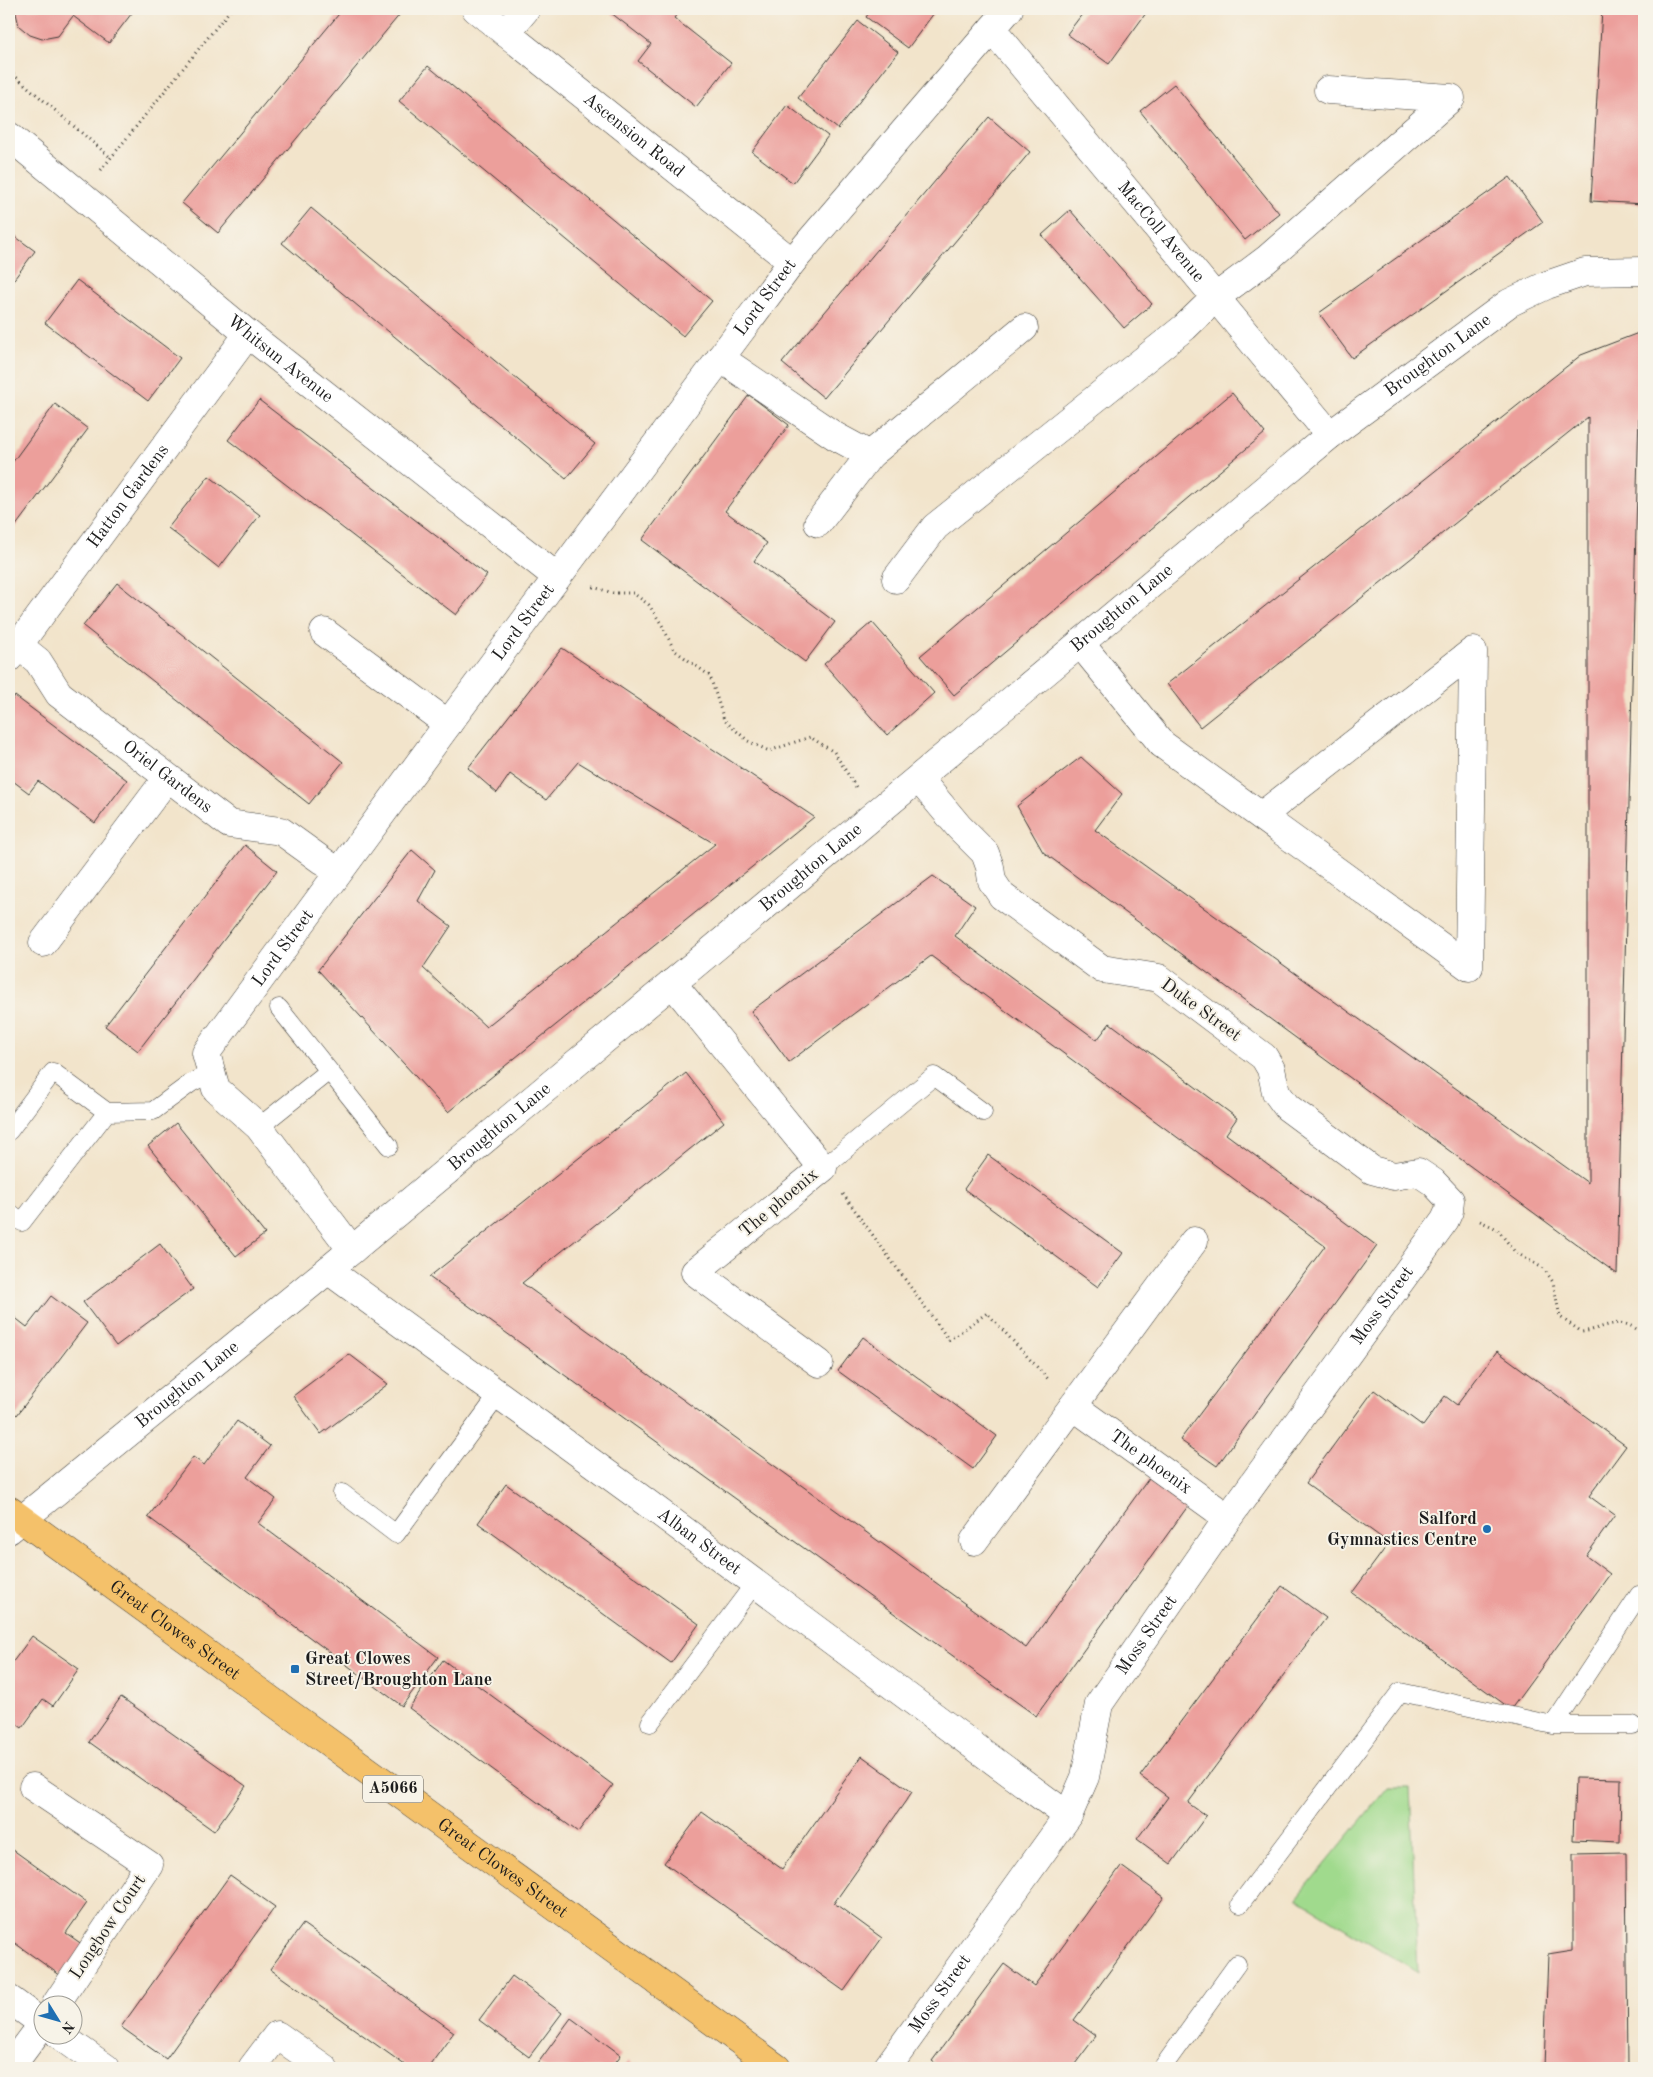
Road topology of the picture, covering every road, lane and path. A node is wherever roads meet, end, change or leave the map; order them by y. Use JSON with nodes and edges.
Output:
{"nodes":[{"id":1,"x":231,"y":9,"type":"edge"},
{"id":2,"x":476,"y":9,"type":"edge"},
{"id":3,"x":526,"y":9,"type":"edge"},
{"id":4,"x":1001,"y":19,"type":"edge"},
{"id":5,"x":506,"y":33,"type":"junction"},
{"id":6,"x":9,"y":71,"type":"edge"},
{"id":7,"x":1328,"y":90,"type":"dead end"},
{"id":8,"x":9,"y":136,"type":"edge"},
{"id":9,"x":110,"y":157,"type":"junction"},
{"id":10,"x":81,"y":196,"type":"junction"},
{"id":11,"x":792,"y":262,"type":"junction"},
{"id":12,"x":1644,"y":271,"type":"edge"},
{"id":13,"x":1216,"y":297,"type":"junction"},
{"id":14,"x":1024,"y":328,"type":"dead end"},
{"id":15,"x":248,"y":334,"type":"junction"},
{"id":16,"x":720,"y":358,"type":"junction"},
{"id":17,"x":1330,"y":435,"type":"junction"},
{"id":18,"x":870,"y":455,"type":"junction"},
{"id":19,"x":818,"y":523,"type":"dead end"},
{"id":20,"x":557,"y":577,"type":"junction"},
{"id":21,"x":896,"y":579,"type":"dead end"},
{"id":22,"x":324,"y":632,"type":"dead end"},
{"id":23,"x":1080,"y":643,"type":"junction"},
{"id":24,"x":14,"y":651,"type":"edge"},
{"id":25,"x":448,"y":724,"type":"junction"},
{"id":26,"x":167,"y":778,"type":"junction"},
{"id":27,"x":919,"y":779,"type":"junction"},
{"id":28,"x":874,"y":815,"type":"junction"},
{"id":29,"x":1261,"y":816,"type":"junction"},
{"id":30,"x":338,"y":872,"type":"junction"},
{"id":31,"x":43,"y":943,"type":"dead end"},
{"id":32,"x":672,"y":983,"type":"junction"},
{"id":33,"x":279,"y":1008,"type":"dead end"},
{"id":34,"x":329,"y":1071,"type":"junction"},
{"id":35,"x":212,"y":1072,"type":"junction"},
{"id":36,"x":107,"y":1112,"type":"junction"},
{"id":37,"x":983,"y":1112,"type":"dead end"},
{"id":38,"x":259,"y":1127,"type":"junction"},
{"id":39,"x":9,"y":1131,"type":"edge"},
{"id":40,"x":389,"y":1146,"type":"dead end"},
{"id":41,"x":823,"y":1168,"type":"junction"},
{"id":42,"x":9,"y":1212,"type":"edge"},
{"id":43,"x":1447,"y":1215,"type":"junction"},
{"id":44,"x":1194,"y":1241,"type":"dead end"},
{"id":45,"x":352,"y":1250,"type":"junction"},
{"id":46,"x":328,"y":1270,"type":"junction"},
{"id":47,"x":1644,"y":1335,"type":"edge"},
{"id":48,"x":820,"y":1363,"type":"dead end"},
{"id":49,"x":499,"y":1394,"type":"junction"},
{"id":50,"x":1074,"y":1406,"type":"junction"},
{"id":51,"x":342,"y":1493,"type":"dead end"},
{"id":52,"x":1228,"y":1518,"type":"junction"},
{"id":53,"x":13,"y":1520,"type":"edge"},
{"id":54,"x":974,"y":1541,"type":"dead end"},
{"id":55,"x":755,"y":1583,"type":"junction"},
{"id":56,"x":1644,"y":1595,"type":"edge"},
{"id":57,"x":650,"y":1723,"type":"dead end"},
{"id":58,"x":1553,"y":1725,"type":"junction"},
{"id":59,"x":1633,"y":1725,"type":"dead end"},
{"id":60,"x":33,"y":1787,"type":"dead end"},
{"id":61,"x":1068,"y":1816,"type":"junction"},
{"id":62,"x":1240,"y":1904,"type":"dead end"},
{"id":63,"x":1237,"y":1964,"type":"dead end"},
{"id":64,"x":63,"y":1994,"type":"edge"},
{"id":65,"x":9,"y":1999,"type":"edge"},
{"id":66,"x":32,"y":2016,"type":"edge"},
{"id":67,"x":32,"y":2038,"type":"edge"},
{"id":68,"x":72,"y":2044,"type":"edge"},
{"id":69,"x":10,"y":2068,"type":"edge"},
{"id":70,"x":106,"y":2068,"type":"edge"},
{"id":71,"x":252,"y":2068,"type":"edge"},
{"id":72,"x":324,"y":2068,"type":"edge"},
{"id":73,"x":777,"y":2068,"type":"edge"},
{"id":74,"x":887,"y":2068,"type":"edge"},
{"id":75,"x":1162,"y":2068,"type":"edge"}],
"edges":[{"from":1,"to":9,"type":"path"},
{"from":2,"to":5,"type":"street","name":"Ascension Road"},
{"from":3,"to":5,"type":"street"},
{"from":4,"to":11,"type":"street","name":"Lord Street"},
{"from":4,"to":13,"type":"street","name":"MacColl Avenue"},
{"from":5,"to":11,"type":"street","name":"Ascension Road"},
{"from":6,"to":9,"type":"path"},
{"from":7,"to":13,"type":"street"},
{"from":8,"to":10,"type":"street","name":"Whitsun Avenue"},
{"from":9,"to":10,"type":"path"},
{"from":10,"to":15,"type":"street","name":"Whitsun Avenue"},
{"from":11,"to":16,"type":"street","name":"Lord Street"},
{"from":12,"to":17,"type":"street","name":"Broughton Lane"},
{"from":13,"to":17,"type":"street","name":"MacColl Avenue"},
{"from":13,"to":21,"type":"street"},
{"from":14,"to":18,"type":"street"},
{"from":15,"to":20,"type":"street","name":"Whitsun Avenue"},
{"from":15,"to":24,"type":"street","name":"Hatton Gardens"},
{"from":16,"to":18,"type":"street"},
{"from":16,"to":20,"type":"street","name":"Lord Street"},
{"from":17,"to":23,"type":"street","name":"Broughton Lane"},
{"from":18,"to":19,"type":"street"},
{"from":20,"to":25,"type":"street","name":"Lord Street"},
{"from":20,"to":28,"type":"path"},
{"from":22,"to":25,"type":"street"},
{"from":23,"to":27,"type":"street","name":"Broughton Lane"},
{"from":23,"to":29,"type":"street"},
{"from":24,"to":26,"type":"street","name":"Oriel Gardens"},
{"from":25,"to":30,"type":"street","name":"Lord Street"},
{"from":26,"to":30,"type":"street","name":"Oriel Gardens"},
{"from":26,"to":31,"type":"street"},
{"from":27,"to":28,"type":"street","name":"Broughton Lane"},
{"from":27,"to":43,"type":"street","name":"Duke Street"},
{"from":28,"to":32,"type":"street","name":"Broughton Lane"},
{"from":29,"to":29,"type":"street"},
{"from":30,"to":35,"type":"street","name":"Lord Street"},
{"from":32,"to":41,"type":"street","name":"The phoenix"},
{"from":32,"to":45,"type":"street","name":"Broughton Lane"},
{"from":33,"to":34,"type":"lane"},
{"from":34,"to":38,"type":"lane"},
{"from":34,"to":40,"type":"lane"},
{"from":35,"to":36,"type":"lane"},
{"from":35,"to":38,"type":"street","name":"Lord Street"},
{"from":36,"to":39,"type":"lane"},
{"from":36,"to":42,"type":"lane"},
{"from":37,"to":41,"type":"lane"},
{"from":38,"to":45,"type":"street","name":"Lord Street"},
{"from":41,"to":48,"type":"street","name":"The phoenix"},
{"from":41,"to":50,"type":"path"},
{"from":43,"to":47,"type":"path"},
{"from":43,"to":52,"type":"street","name":"Moss Street"},
{"from":44,"to":50,"type":"street"},
{"from":45,"to":46,"type":"street","name":"Broughton Lane"},
{"from":46,"to":49,"type":"street","name":"Alban Street"},
{"from":46,"to":53,"type":"street","name":"Broughton Lane"},
{"from":49,"to":51,"type":"lane"},
{"from":49,"to":55,"type":"street","name":"Alban Street"},
{"from":50,"to":52,"type":"street","name":"The phoenix"},
{"from":50,"to":54,"type":"street"},
{"from":52,"to":61,"type":"street","name":"Moss Street"},
{"from":53,"to":73,"type":"main road","name":"Great Clowes Street","number":"A5066"},
{"from":55,"to":57,"type":"lane"},
{"from":55,"to":61,"type":"street","name":"Alban Street"},
{"from":56,"to":58,"type":"lane"},
{"from":58,"to":59,"type":"lane"},
{"from":58,"to":62,"type":"lane"},
{"from":60,"to":64,"type":"street","name":"Longbow Court"},
{"from":61,"to":74,"type":"street","name":"Moss Street"},
{"from":63,"to":75,"type":"lane"},
{"from":65,"to":66,"type":"street"},
{"from":67,"to":69,"type":"street"},
{"from":68,"to":70,"type":"street"},
{"from":71,"to":72,"type":"street"}]}
